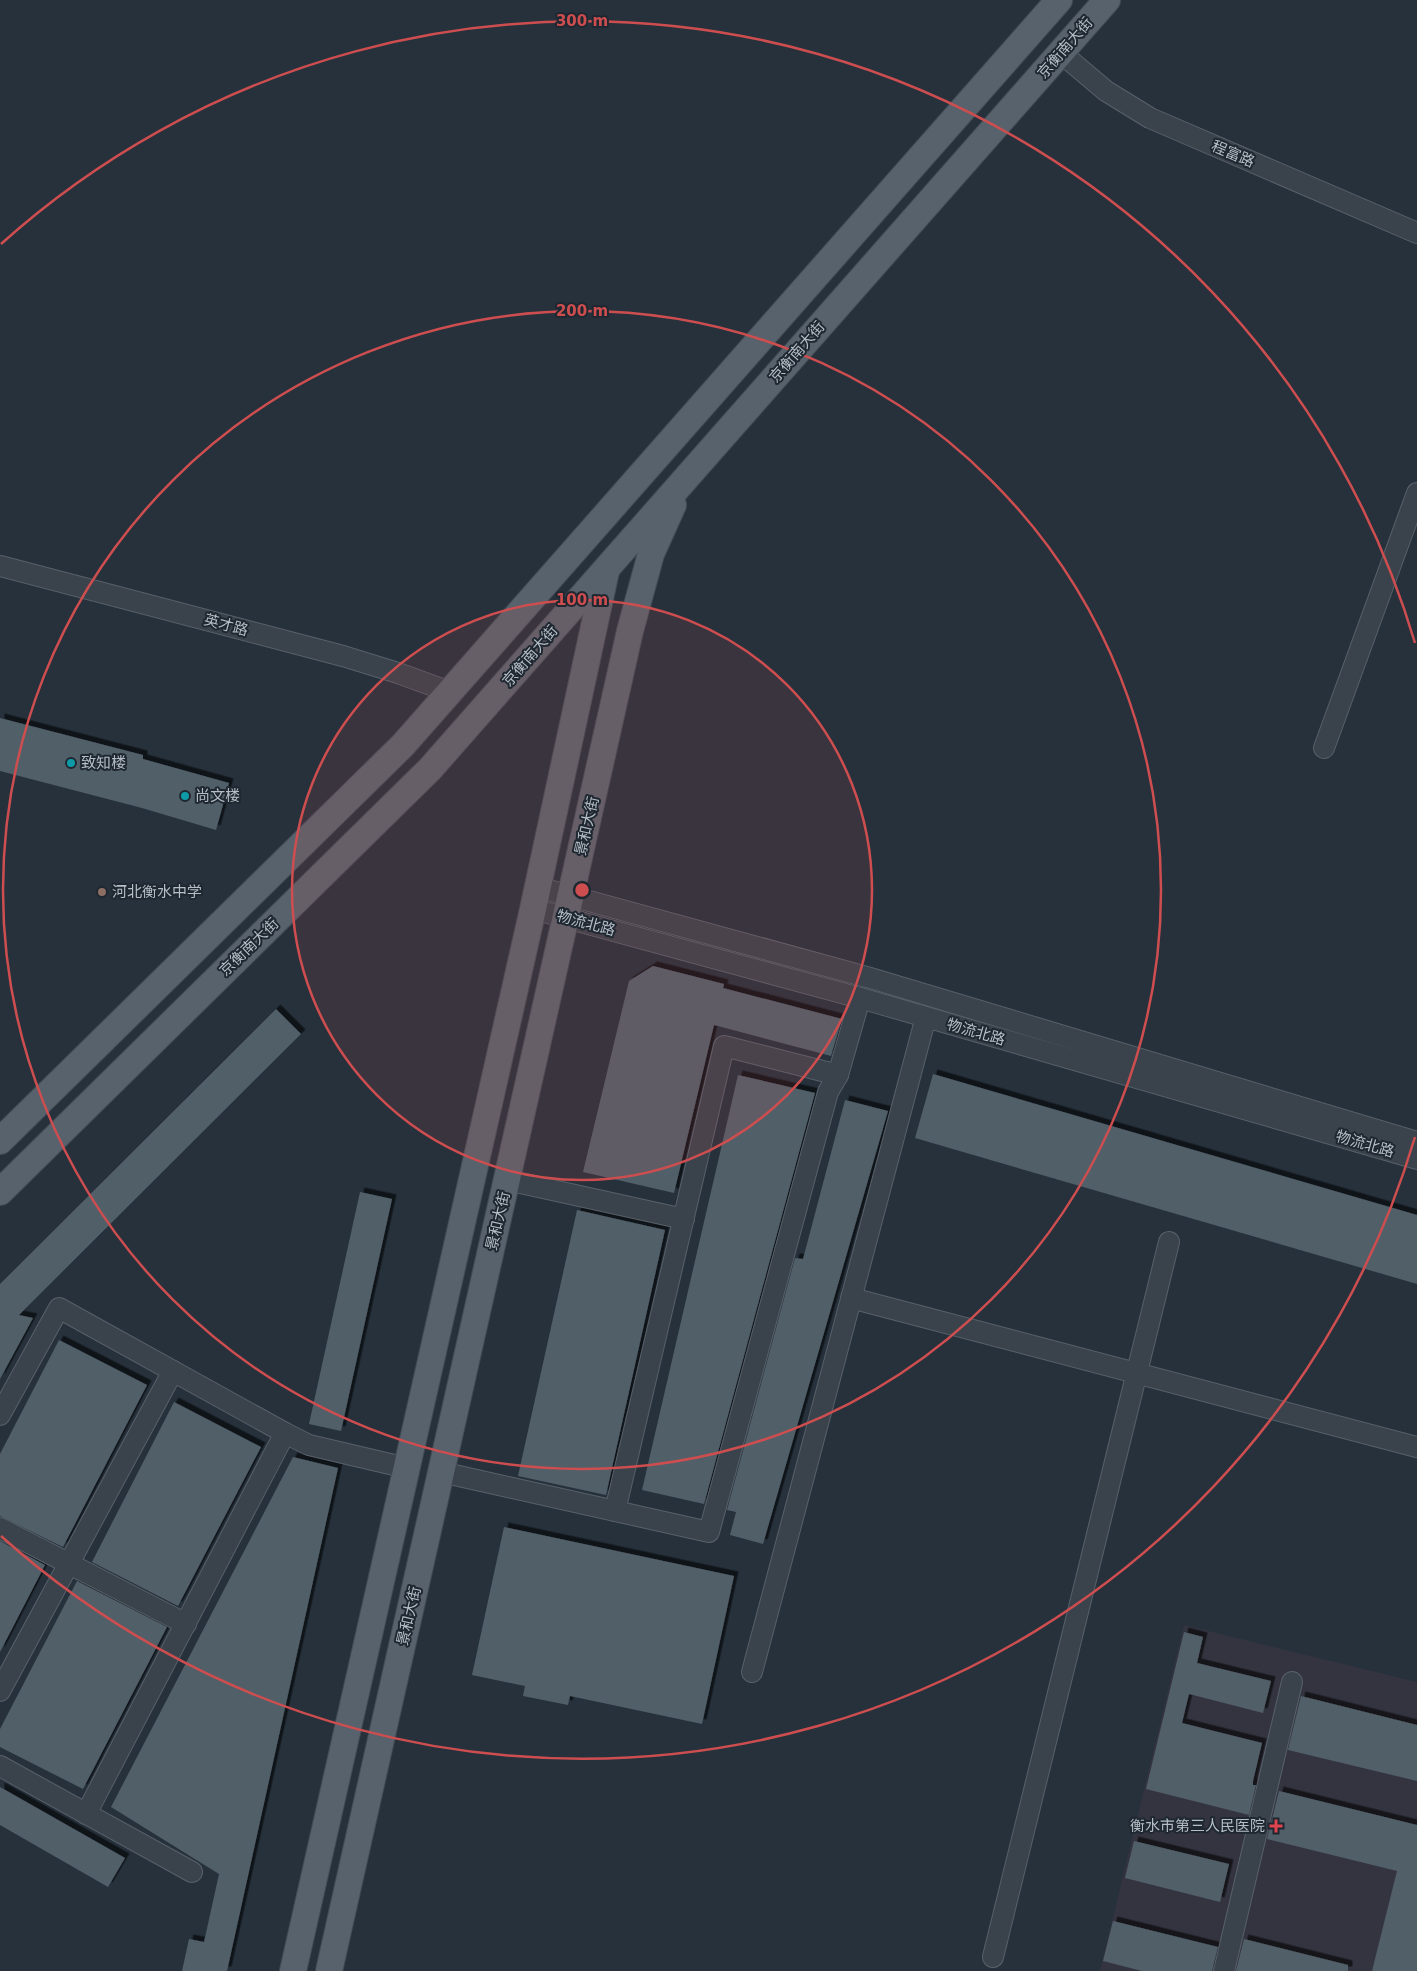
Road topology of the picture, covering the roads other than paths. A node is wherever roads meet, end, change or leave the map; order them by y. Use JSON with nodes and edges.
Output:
{"nodes":[{"id":1,"x":1059,"y":0,"type":"edge"},
{"id":2,"x":1108,"y":0,"type":"edge"},
{"id":3,"x":1061,"y":53,"type":"junction"},
{"id":4,"x":1417,"y":233,"type":"edge"},
{"id":5,"x":687,"y":477,"type":"junction"},
{"id":6,"x":1417,"y":493,"type":"edge"},
{"id":7,"x":623,"y":495,"type":"junction"},
{"id":8,"x":0,"y":566,"type":"edge"},
{"id":9,"x":607,"y":568,"type":"junction"},
{"id":10,"x":450,"y":692,"type":"junction"},
{"id":11,"x":1324,"y":748,"type":"dead end"},
{"id":12,"x":536,"y":898,"type":"junction"},
{"id":13,"x":569,"y":907,"type":"junction"},
{"id":14,"x":860,"y":998,"type":"junction"},
{"id":15,"x":924,"y":1024,"type":"dead end"},
{"id":16,"x":838,"y":1075,"type":"junction"},
{"id":17,"x":0,"y":1141,"type":"edge"},
{"id":18,"x":1417,"y":1142,"type":"edge"},
{"id":19,"x":1417,"y":1159,"type":"edge"},
{"id":20,"x":507,"y":1180,"type":"junction"},
{"id":21,"x":0,"y":1192,"type":"edge"},
{"id":22,"x":684,"y":1219,"type":"junction"},
{"id":23,"x":1169,"y":1242,"type":"dead end"},
{"id":24,"x":851,"y":1298,"type":"junction"},
{"id":25,"x":173,"y":1371,"type":"junction"},
{"id":26,"x":1136,"y":1373,"type":"junction"},
{"id":27,"x":0,"y":1415,"type":"edge"},
{"id":28,"x":285,"y":1433,"type":"junction"},
{"id":29,"x":1417,"y":1447,"type":"edge"},
{"id":30,"x":407,"y":1468,"type":"junction"},
{"id":31,"x":441,"y":1472,"type":"junction"},
{"id":32,"x":615,"y":1511,"type":"junction"},
{"id":33,"x":0,"y":1528,"type":"edge"},
{"id":34,"x":69,"y":1564,"type":"junction"},
{"id":35,"x":186,"y":1624,"type":"junction"},
{"id":36,"x":752,"y":1672,"type":"dead end"},
{"id":37,"x":1292,"y":1682,"type":"dead end"},
{"id":38,"x":0,"y":1691,"type":"edge"},
{"id":39,"x":0,"y":1766,"type":"edge"},
{"id":40,"x":86,"y":1814,"type":"junction"},
{"id":41,"x":192,"y":1872,"type":"dead end"},
{"id":42,"x":993,"y":1957,"type":"dead end"},
{"id":43,"x":294,"y":1971,"type":"edge"},
{"id":44,"x":329,"y":1971,"type":"edge"},
{"id":45,"x":1224,"y":1971,"type":"edge"}],
"edges":[{"from":1,"to":7,"type":"main road"},
{"from":2,"to":3,"type":"main road","name":"京衡南大街"},
{"from":3,"to":4,"type":"street","name":"程富路"},
{"from":3,"to":5,"type":"main road","name":"京衡南大街"},
{"from":5,"to":9,"type":"main road","name":"京衡南大街"},
{"from":5,"to":13,"type":"main road","name":"景和大街"},
{"from":6,"to":11,"type":"street"},
{"from":7,"to":9,"type":"main road"},
{"from":7,"to":10,"type":"main road"},
{"from":8,"to":10,"type":"street","name":"英才路"},
{"from":9,"to":12,"type":"main road"},
{"from":9,"to":21,"type":"main road","name":"京衡南大街"},
{"from":10,"to":17,"type":"main road"},
{"from":12,"to":13,"type":"street","name":"物流北路"},
{"from":12,"to":30,"type":"main road"},
{"from":13,"to":14,"type":"street","name":"物流北路"},
{"from":13,"to":18,"type":"street","name":"物流北路"},
{"from":13,"to":20,"type":"main road","name":"景和大街"},
{"from":14,"to":16,"type":"street"},
{"from":14,"to":19,"type":"street","name":"物流北路"},
{"from":15,"to":24,"type":"street"},
{"from":16,"to":22,"type":"street"},
{"from":16,"to":32,"type":"street"},
{"from":20,"to":22,"type":"street"},
{"from":20,"to":31,"type":"main road","name":"景和大街"},
{"from":22,"to":32,"type":"street"},
{"from":23,"to":26,"type":"street"},
{"from":24,"to":26,"type":"street"},
{"from":24,"to":36,"type":"street"},
{"from":25,"to":27,"type":"street"},
{"from":25,"to":28,"type":"street"},
{"from":25,"to":34,"type":"street"},
{"from":26,"to":29,"type":"street"},
{"from":26,"to":42,"type":"street"},
{"from":28,"to":30,"type":"street"},
{"from":28,"to":35,"type":"street"},
{"from":30,"to":43,"type":"main road"},
{"from":31,"to":32,"type":"street"},
{"from":31,"to":44,"type":"main road","name":"景和大街"},
{"from":33,"to":34,"type":"street"},
{"from":34,"to":35,"type":"street"},
{"from":34,"to":38,"type":"street"},
{"from":35,"to":40,"type":"street"},
{"from":37,"to":45,"type":"street"},
{"from":39,"to":40,"type":"street"},
{"from":40,"to":41,"type":"street"}]}
